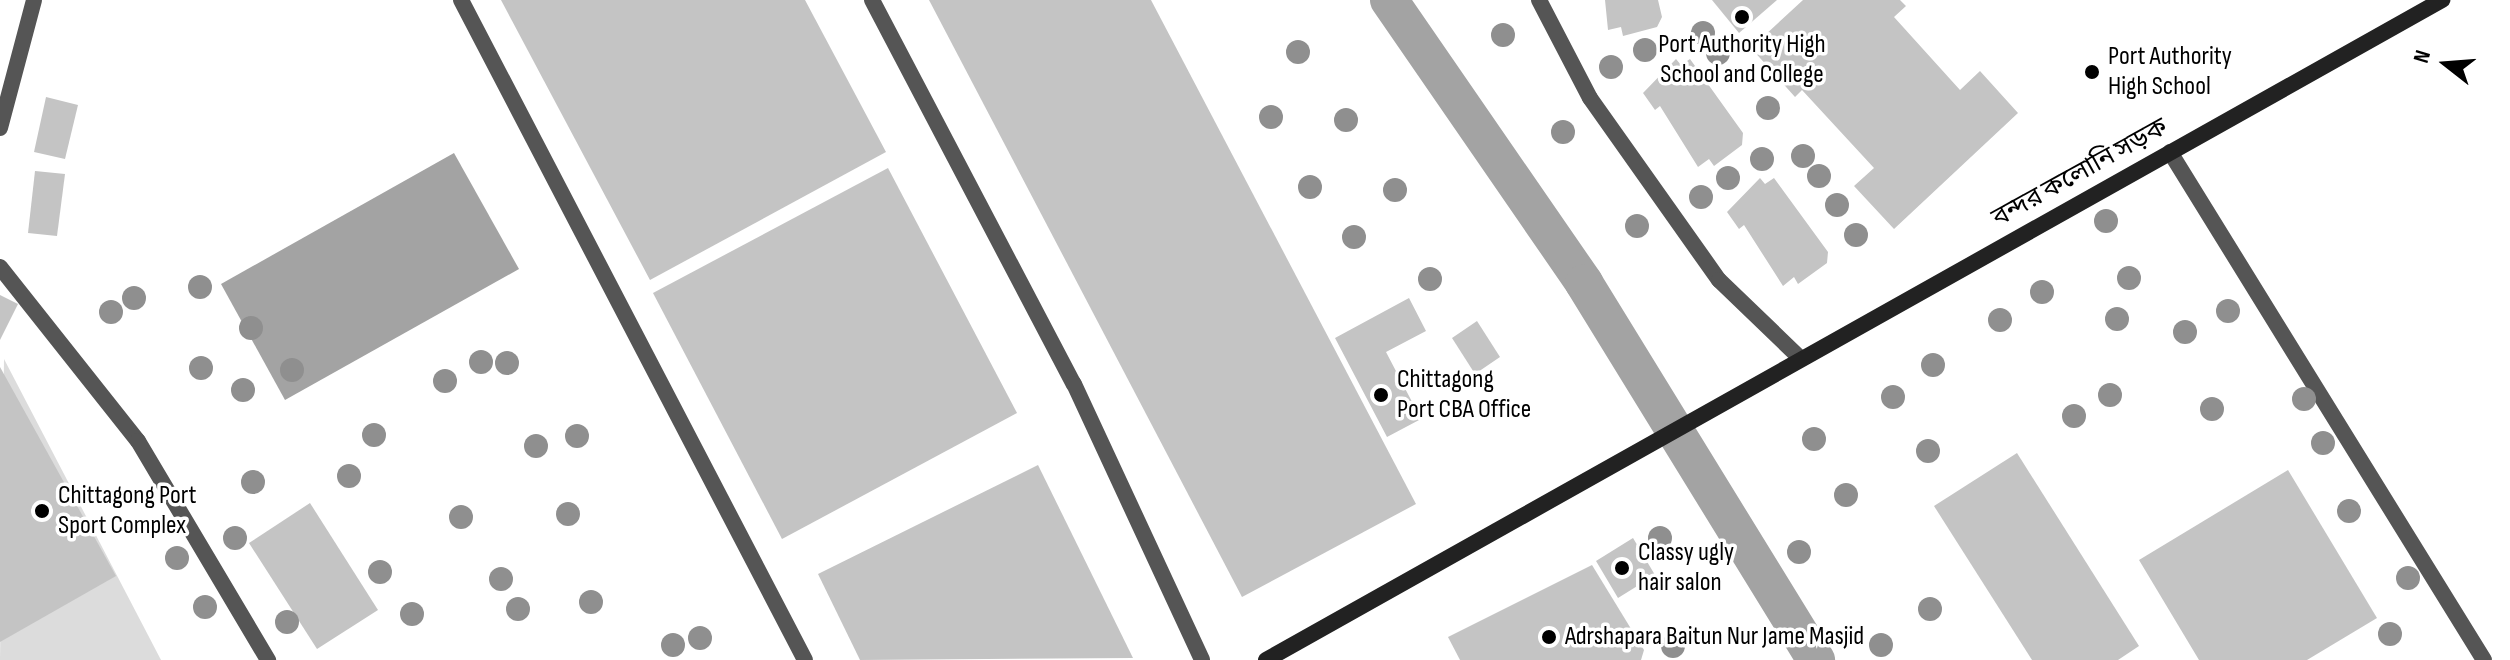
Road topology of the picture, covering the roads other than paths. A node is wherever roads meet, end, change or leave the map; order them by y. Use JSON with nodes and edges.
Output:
{"nodes":[{"id":1,"x":34,"y":0,"type":"edge"},
{"id":2,"x":461,"y":0,"type":"edge"},
{"id":3,"x":872,"y":0,"type":"edge"},
{"id":4,"x":1539,"y":0,"type":"edge"},
{"id":5,"x":2442,"y":0,"type":"edge"},
{"id":6,"x":0,"y":128,"type":"edge"},
{"id":7,"x":2170,"y":152,"type":"junction"},
{"id":8,"x":0,"y":267,"type":"edge"},
{"id":9,"x":1800,"y":358,"type":"junction"},
{"id":10,"x":1296,"y":645,"type":"junction"},
{"id":11,"x":268,"y":660,"type":"edge"},
{"id":12,"x":805,"y":660,"type":"edge"},
{"id":13,"x":1202,"y":660,"type":"edge"},
{"id":14,"x":1266,"y":660,"type":"edge"},
{"id":15,"x":1305,"y":660,"type":"edge"},
{"id":16,"x":2484,"y":660,"type":"edge"}],
"edges":[{"from":1,"to":6,"type":"street"},
{"from":2,"to":12,"type":"street"},
{"from":3,"to":13,"type":"street"},
{"from":4,"to":9,"type":"street"},
{"from":5,"to":7,"type":"street","name":"বন্দর কলোনি সড়ক"},
{"from":7,"to":9,"type":"street","name":"বন্দর কলোনি সড়ক"},
{"from":7,"to":16,"type":"street"},
{"from":8,"to":11,"type":"street"},
{"from":9,"to":10,"type":"street","name":"বন্দর কলোনি সড়ক"},
{"from":10,"to":14,"type":"street","name":"বন্দর কলোনি সড়ক"},
{"from":10,"to":15,"type":"street"}]}
